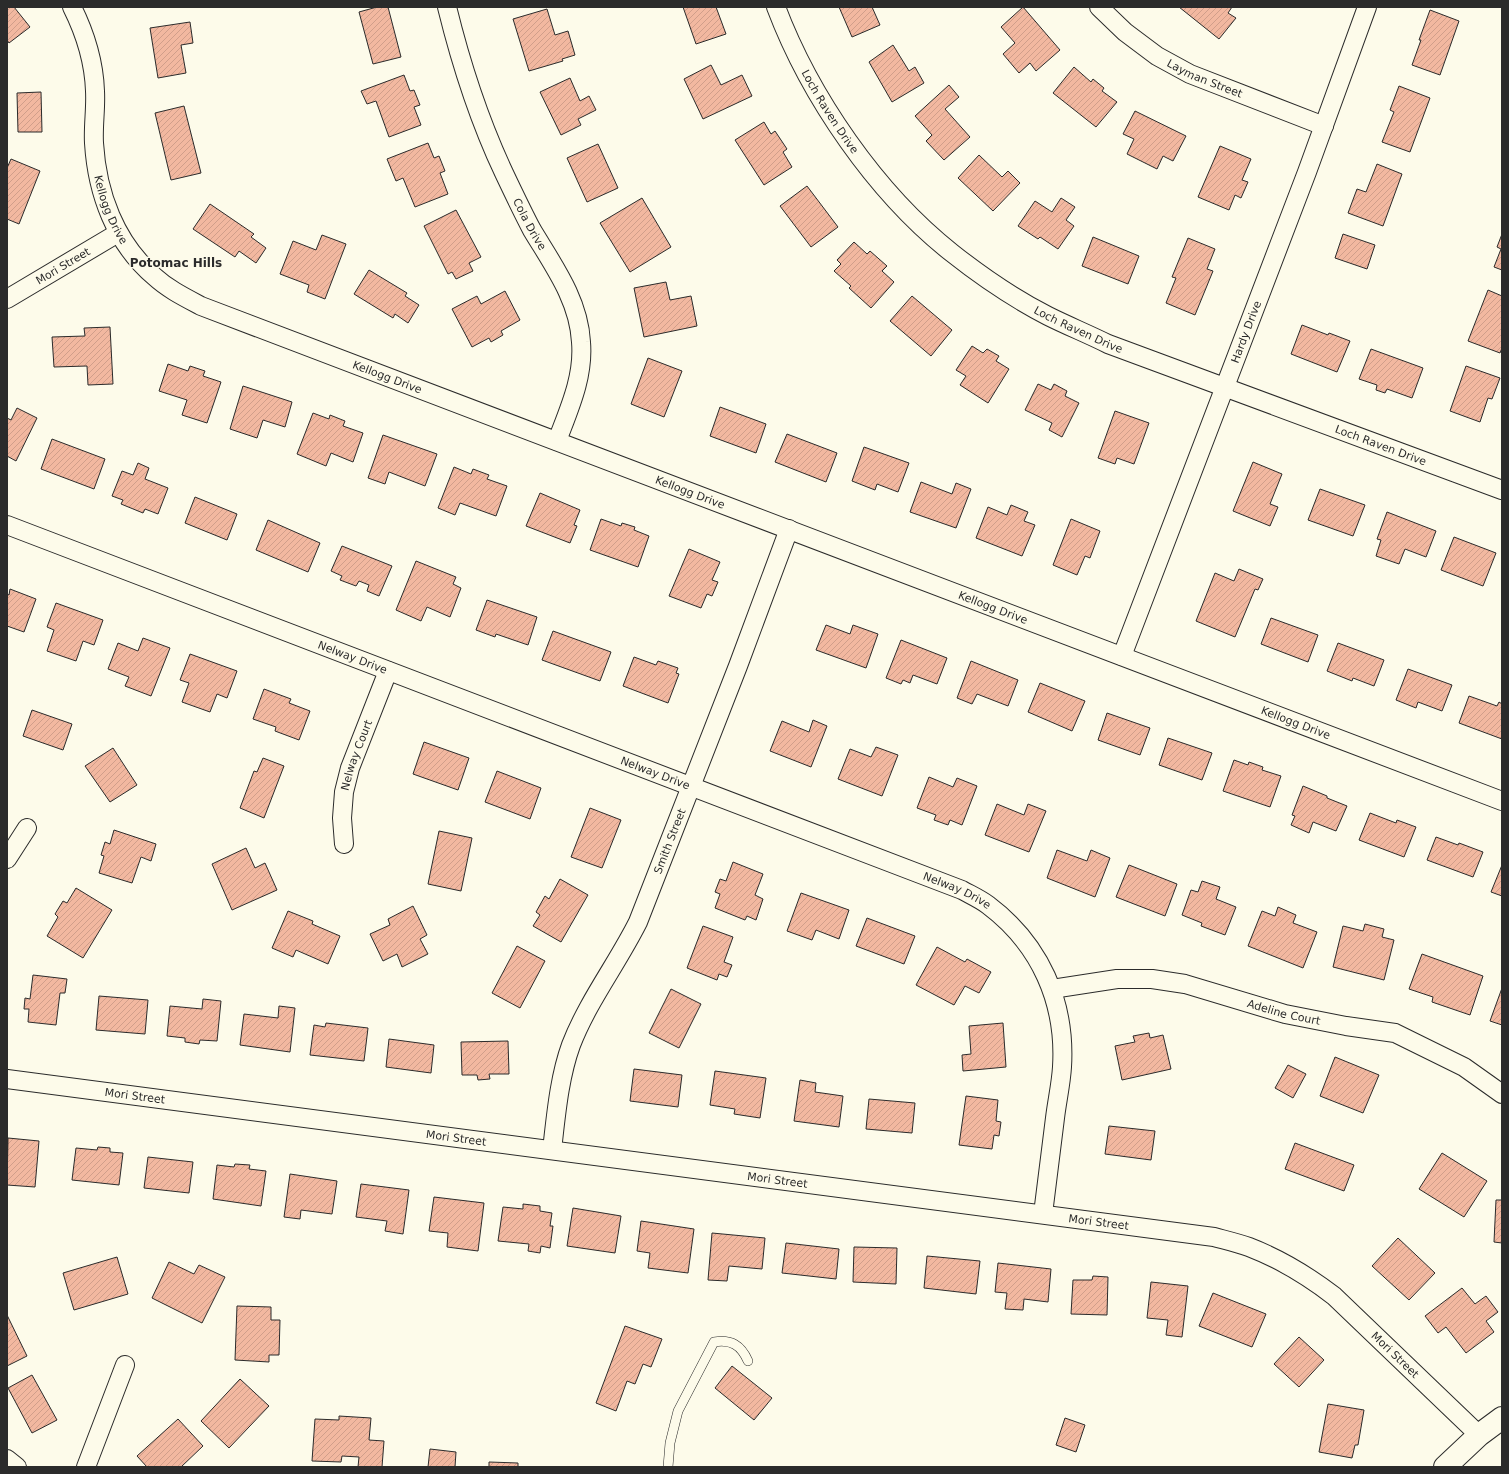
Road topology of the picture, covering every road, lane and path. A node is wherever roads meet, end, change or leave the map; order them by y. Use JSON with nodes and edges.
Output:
{"nodes":[{"id":1,"x":72,"y":7,"type":"edge"},
{"id":2,"x":447,"y":7,"type":"edge"},
{"id":3,"x":776,"y":7,"type":"edge"},
{"id":4,"x":1099,"y":7,"type":"edge"},
{"id":5,"x":1367,"y":7,"type":"edge"},
{"id":6,"x":1324,"y":126,"type":"junction"},
{"id":7,"x":118,"y":233,"type":"junction"},
{"id":8,"x":7,"y":299,"type":"edge"},
{"id":9,"x":1224,"y":387,"type":"junction"},
{"id":10,"x":557,"y":441,"type":"junction"},
{"id":11,"x":1502,"y":490,"type":"edge"},
{"id":12,"x":7,"y":525,"type":"edge"},
{"id":13,"x":789,"y":529,"type":"junction"},
{"id":14,"x":1122,"y":656,"type":"junction"},
{"id":15,"x":388,"y":671,"type":"junction"},
{"id":16,"x":692,"y":786,"type":"junction"},
{"id":17,"x":1502,"y":801,"type":"edge"},
{"id":18,"x":27,"y":828,"type":"dead end"},
{"id":19,"x":344,"y":844,"type":"dead end"},
{"id":20,"x":7,"y":859,"type":"edge"},
{"id":21,"x":1052,"y":989,"type":"junction"},
{"id":22,"x":7,"y":1079,"type":"edge"},
{"id":23,"x":1502,"y":1094,"type":"edge"},
{"id":24,"x":552,"y":1150,"type":"junction"},
{"id":25,"x":1043,"y":1214,"type":"junction"},
{"id":26,"x":748,"y":1361,"type":"dead end"},
{"id":27,"x":125,"y":1365,"type":"dead end"},
{"id":28,"x":1502,"y":1418,"type":"edge"},
{"id":29,"x":1479,"y":1435,"type":"junction"},
{"id":30,"x":7,"y":1459,"type":"edge"},
{"id":31,"x":17,"y":1467,"type":"edge"},
{"id":32,"x":86,"y":1467,"type":"edge"},
{"id":33,"x":668,"y":1467,"type":"edge"},
{"id":34,"x":1445,"y":1467,"type":"edge"}],
"edges":[{"from":1,"to":7,"type":"street","name":"Kellogg Drive"},
{"from":2,"to":10,"type":"street","name":"Cola Drive"},
{"from":3,"to":9,"type":"street","name":"Loch Raven Drive"},
{"from":4,"to":6,"type":"street","name":"Layman Street"},
{"from":5,"to":6,"type":"street","name":"Hardy Drive"},
{"from":6,"to":9,"type":"street","name":"Hardy Drive"},
{"from":7,"to":8,"type":"street","name":"Mori Street"},
{"from":7,"to":10,"type":"street","name":"Kellogg Drive"},
{"from":9,"to":11,"type":"street","name":"Loch Raven Drive"},
{"from":9,"to":14,"type":"street","name":"Hardy Drive"},
{"from":10,"to":13,"type":"street","name":"Kellogg Drive"},
{"from":12,"to":15,"type":"street","name":"Nelway Drive"},
{"from":13,"to":14,"type":"street","name":"Kellogg Drive"},
{"from":13,"to":16,"type":"street","name":"Smith Street"},
{"from":14,"to":17,"type":"street","name":"Kellogg Drive"},
{"from":15,"to":16,"type":"street","name":"Nelway Drive"},
{"from":15,"to":19,"type":"street","name":"Nelway Court"},
{"from":16,"to":21,"type":"street","name":"Nelway Drive"},
{"from":16,"to":24,"type":"street","name":"Smith Street"},
{"from":18,"to":20,"type":"street"},
{"from":21,"to":23,"type":"street","name":"Adeline Court"},
{"from":21,"to":25,"type":"street","name":"Nelway Drive"},
{"from":22,"to":24,"type":"street","name":"Mori Street"},
{"from":24,"to":25,"type":"street","name":"Mori Street"},
{"from":25,"to":29,"type":"street","name":"Mori Street"},
{"from":26,"to":33,"type":"lane"},
{"from":27,"to":32,"type":"street"},
{"from":28,"to":29,"type":"main road"},
{"from":29,"to":34,"type":"main road"},
{"from":30,"to":31,"type":"street"}]}
